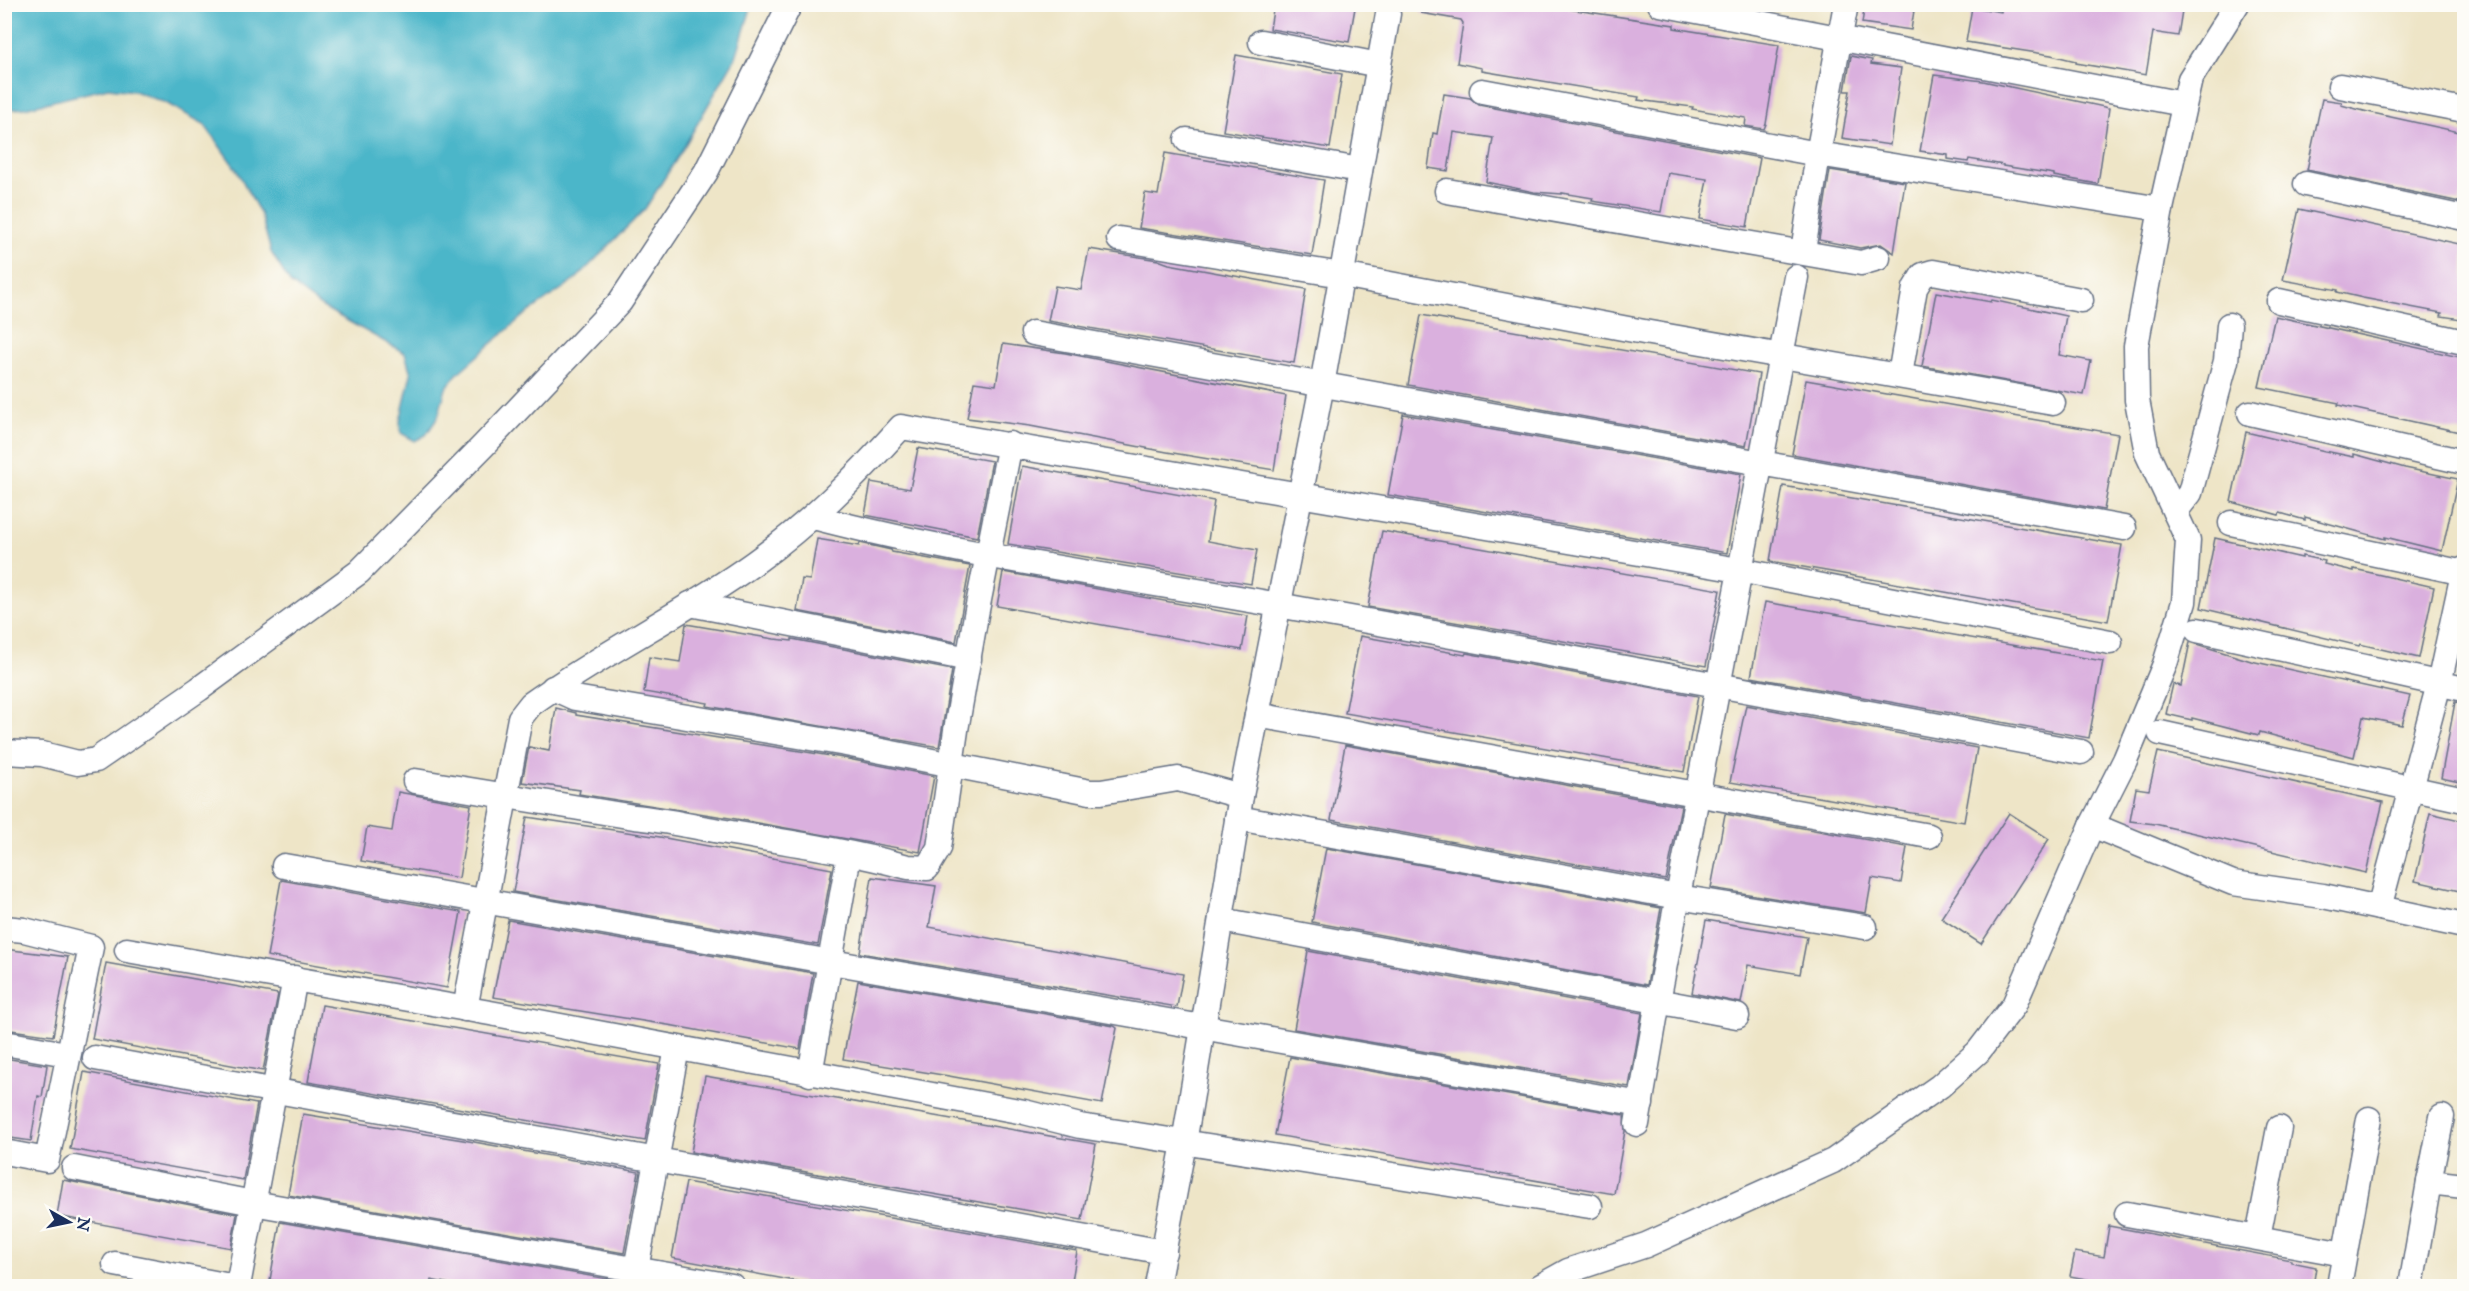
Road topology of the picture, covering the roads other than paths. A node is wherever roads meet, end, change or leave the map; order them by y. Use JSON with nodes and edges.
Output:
{"nodes":[{"id":1,"x":790,"y":4,"type":"edge"},
{"id":2,"x":1660,"y":4,"type":"edge"},
{"id":3,"x":1846,"y":4,"type":"edge"},
{"id":4,"x":2236,"y":5,"type":"edge"},
{"id":5,"x":1388,"y":14,"type":"dead end"},
{"id":6,"x":1840,"y":38,"type":"junction"},
{"id":7,"x":1261,"y":42,"type":"dead end"},
{"id":8,"x":1379,"y":65,"type":"junction"},
{"id":9,"x":2340,"y":86,"type":"dead end"},
{"id":10,"x":1482,"y":91,"type":"dead end"},
{"id":11,"x":2183,"y":104,"type":"junction"},
{"id":12,"x":2464,"y":110,"type":"edge"},
{"id":13,"x":1186,"y":140,"type":"dead end"},
{"id":14,"x":1818,"y":154,"type":"junction"},
{"id":15,"x":1360,"y":170,"type":"junction"},
{"id":16,"x":2306,"y":184,"type":"dead end"},
{"id":17,"x":1447,"y":190,"type":"dead end"},
{"id":18,"x":2161,"y":209,"type":"junction"},
{"id":19,"x":2464,"y":218,"type":"edge"},
{"id":20,"x":1119,"y":239,"type":"dead end"},
{"id":21,"x":1803,"y":251,"type":"junction"},
{"id":22,"x":1878,"y":258,"type":"dead end"},
{"id":23,"x":1342,"y":275,"type":"junction"},
{"id":24,"x":1796,"y":277,"type":"dead end"},
{"id":25,"x":2081,"y":300,"type":"dead end"},
{"id":26,"x":2279,"y":301,"type":"dead end"},
{"id":27,"x":2229,"y":325,"type":"dead end"},
{"id":28,"x":1033,"y":333,"type":"dead end"},
{"id":29,"x":2464,"y":342,"type":"edge"},
{"id":30,"x":1780,"y":355,"type":"junction"},
{"id":31,"x":1900,"y":375,"type":"junction"},
{"id":32,"x":1322,"y":385,"type":"junction"},
{"id":33,"x":2053,"y":403,"type":"dead end"},
{"id":34,"x":2250,"y":413,"type":"dead end"},
{"id":35,"x":1010,"y":444,"type":"junction"},
{"id":36,"x":2464,"y":462,"type":"edge"},
{"id":37,"x":1759,"y":463,"type":"junction"},
{"id":38,"x":1299,"y":495,"type":"junction"},
{"id":39,"x":2175,"y":512,"type":"junction"},
{"id":40,"x":813,"y":517,"type":"junction"},
{"id":41,"x":2231,"y":523,"type":"dead end"},
{"id":42,"x":2124,"y":528,"type":"dead end"},
{"id":43,"x":988,"y":555,"type":"junction"},
{"id":44,"x":1739,"y":570,"type":"junction"},
{"id":45,"x":2464,"y":572,"type":"edge"},
{"id":46,"x":690,"y":604,"type":"junction"},
{"id":47,"x":1279,"y":605,"type":"junction"},
{"id":48,"x":2197,"y":630,"type":"dead end"},
{"id":49,"x":2110,"y":642,"type":"dead end"},
{"id":50,"x":969,"y":659,"type":"junction"},
{"id":51,"x":2439,"y":684,"type":"junction"},
{"id":52,"x":1717,"y":686,"type":"junction"},
{"id":53,"x":553,"y":688,"type":"junction"},
{"id":54,"x":2464,"y":689,"type":"edge"},
{"id":55,"x":1257,"y":715,"type":"junction"},
{"id":56,"x":2160,"y":733,"type":"dead end"},
{"id":57,"x":4,"y":752,"type":"edge"},
{"id":58,"x":2081,"y":752,"type":"dead end"},
{"id":59,"x":951,"y":765,"type":"junction"},
{"id":60,"x":415,"y":781,"type":"dead end"},
{"id":61,"x":2409,"y":790,"type":"junction"},
{"id":62,"x":505,"y":795,"type":"junction"},
{"id":63,"x":1697,"y":795,"type":"junction"},
{"id":64,"x":2464,"y":800,"type":"edge"},
{"id":65,"x":1239,"y":807,"type":"junction"},
{"id":66,"x":2092,"y":825,"type":"junction"},
{"id":67,"x":1929,"y":836,"type":"dead end"},
{"id":68,"x":849,"y":855,"type":"junction"},
{"id":69,"x":285,"y":866,"type":"dead end"},
{"id":70,"x":1678,"y":897,"type":"junction"},
{"id":71,"x":485,"y":901,"type":"junction"},
{"id":72,"x":2379,"y":908,"type":"junction"},
{"id":73,"x":1221,"y":920,"type":"junction"},
{"id":74,"x":2464,"y":926,"type":"edge"},
{"id":75,"x":1865,"y":927,"type":"dead end"},
{"id":76,"x":4,"y":928,"type":"edge"},
{"id":77,"x":127,"y":950,"type":"dead end"},
{"id":78,"x":829,"y":963,"type":"junction"},
{"id":79,"x":295,"y":978,"type":"junction"},
{"id":80,"x":1658,"y":1001,"type":"junction"},
{"id":81,"x":465,"y":1009,"type":"junction"},
{"id":82,"x":1737,"y":1016,"type":"dead end"},
{"id":83,"x":1203,"y":1026,"type":"junction"},
{"id":84,"x":4,"y":1042,"type":"edge"},
{"id":85,"x":677,"y":1048,"type":"junction"},
{"id":86,"x":67,"y":1054,"type":"junction"},
{"id":87,"x":95,"y":1058,"type":"dead end"},
{"id":88,"x":810,"y":1074,"type":"junction"},
{"id":89,"x":274,"y":1091,"type":"junction"},
{"id":90,"x":2442,"y":1117,"type":"dead end"},
{"id":91,"x":2369,"y":1119,"type":"dead end"},
{"id":92,"x":2279,"y":1128,"type":"dead end"},
{"id":93,"x":1184,"y":1143,"type":"junction"},
{"id":94,"x":4,"y":1152,"type":"edge"},
{"id":95,"x":657,"y":1161,"type":"junction"},
{"id":96,"x":74,"y":1168,"type":"dead end"},
{"id":97,"x":2429,"y":1182,"type":"junction"},
{"id":98,"x":2464,"y":1186,"type":"edge"},
{"id":99,"x":254,"y":1203,"type":"junction"},
{"id":100,"x":1590,"y":1206,"type":"dead end"},
{"id":101,"x":2127,"y":1214,"type":"dead end"},
{"id":102,"x":2258,"y":1237,"type":"junction"},
{"id":103,"x":1164,"y":1252,"type":"junction"},
{"id":104,"x":2344,"y":1254,"type":"junction"},
{"id":105,"x":115,"y":1264,"type":"dead end"},
{"id":106,"x":634,"y":1278,"type":"edge"},
{"id":107,"x":230,"y":1287,"type":"edge"},
{"id":108,"x":238,"y":1287,"type":"edge"},
{"id":109,"x":732,"y":1287,"type":"edge"},
{"id":110,"x":1158,"y":1287,"type":"edge"},
{"id":111,"x":1541,"y":1287,"type":"edge"},
{"id":112,"x":2339,"y":1287,"type":"edge"},
{"id":113,"x":2410,"y":1287,"type":"edge"}],
"edges":[{"from":1,"to":57,"type":"street"},
{"from":2,"to":6,"type":"street"},
{"from":3,"to":6,"type":"street"},
{"from":4,"to":11,"type":"street"},
{"from":5,"to":8,"type":"street"},
{"from":6,"to":11,"type":"street"},
{"from":6,"to":14,"type":"street"},
{"from":7,"to":8,"type":"street"},
{"from":8,"to":15,"type":"street"},
{"from":9,"to":12,"type":"street"},
{"from":10,"to":14,"type":"street"},
{"from":11,"to":18,"type":"street"},
{"from":13,"to":15,"type":"street"},
{"from":14,"to":18,"type":"street"},
{"from":14,"to":21,"type":"street"},
{"from":15,"to":23,"type":"street"},
{"from":16,"to":19,"type":"street"},
{"from":17,"to":21,"type":"street"},
{"from":18,"to":39,"type":"street"},
{"from":20,"to":23,"type":"street"},
{"from":21,"to":22,"type":"street"},
{"from":23,"to":30,"type":"street"},
{"from":23,"to":32,"type":"street"},
{"from":24,"to":30,"type":"street"},
{"from":25,"to":31,"type":"street"},
{"from":26,"to":29,"type":"street"},
{"from":27,"to":39,"type":"street"},
{"from":28,"to":32,"type":"street"},
{"from":30,"to":31,"type":"street"},
{"from":30,"to":37,"type":"street"},
{"from":31,"to":33,"type":"street"},
{"from":32,"to":37,"type":"street"},
{"from":32,"to":38,"type":"street"},
{"from":34,"to":36,"type":"street"},
{"from":35,"to":38,"type":"street"},
{"from":35,"to":40,"type":"street"},
{"from":35,"to":43,"type":"street"},
{"from":37,"to":42,"type":"street"},
{"from":37,"to":44,"type":"street"},
{"from":38,"to":44,"type":"street"},
{"from":38,"to":47,"type":"street"},
{"from":39,"to":66,"type":"street"},
{"from":40,"to":43,"type":"street"},
{"from":40,"to":46,"type":"street"},
{"from":41,"to":45,"type":"street"},
{"from":43,"to":47,"type":"street"},
{"from":43,"to":50,"type":"street"},
{"from":44,"to":49,"type":"street"},
{"from":44,"to":52,"type":"street"},
{"from":45,"to":51,"type":"street"},
{"from":46,"to":50,"type":"street"},
{"from":46,"to":53,"type":"street"},
{"from":47,"to":52,"type":"street"},
{"from":47,"to":55,"type":"street"},
{"from":48,"to":51,"type":"street"},
{"from":50,"to":59,"type":"street"},
{"from":51,"to":54,"type":"street"},
{"from":51,"to":61,"type":"street"},
{"from":52,"to":58,"type":"street"},
{"from":52,"to":63,"type":"street"},
{"from":53,"to":59,"type":"street"},
{"from":53,"to":62,"type":"street"},
{"from":55,"to":63,"type":"street"},
{"from":55,"to":65,"type":"street"},
{"from":56,"to":61,"type":"street"},
{"from":59,"to":65,"type":"street"},
{"from":59,"to":68,"type":"street"},
{"from":60,"to":62,"type":"street"},
{"from":61,"to":64,"type":"street"},
{"from":61,"to":72,"type":"street"},
{"from":62,"to":68,"type":"street"},
{"from":62,"to":71,"type":"street"},
{"from":63,"to":67,"type":"street"},
{"from":63,"to":70,"type":"street"},
{"from":65,"to":70,"type":"street"},
{"from":65,"to":73,"type":"street"},
{"from":66,"to":72,"type":"street"},
{"from":66,"to":111,"type":"street"},
{"from":68,"to":78,"type":"street"},
{"from":69,"to":71,"type":"street"},
{"from":70,"to":75,"type":"street"},
{"from":70,"to":80,"type":"street"},
{"from":71,"to":78,"type":"street"},
{"from":71,"to":81,"type":"street"},
{"from":72,"to":74,"type":"street"},
{"from":73,"to":80,"type":"street"},
{"from":73,"to":83,"type":"street"},
{"from":76,"to":86,"type":"street"},
{"from":77,"to":79,"type":"street"},
{"from":78,"to":83,"type":"street"},
{"from":78,"to":88,"type":"street"},
{"from":79,"to":81,"type":"street"},
{"from":79,"to":89,"type":"street"},
{"from":80,"to":82,"type":"street"},
{"from":80,"to":83,"type":"street"},
{"from":81,"to":85,"type":"street"},
{"from":83,"to":93,"type":"street"},
{"from":84,"to":86,"type":"street"},
{"from":85,"to":88,"type":"street"},
{"from":85,"to":95,"type":"street"},
{"from":86,"to":94,"type":"street"},
{"from":87,"to":89,"type":"street"},
{"from":88,"to":93,"type":"street"},
{"from":89,"to":95,"type":"street"},
{"from":89,"to":99,"type":"street"},
{"from":90,"to":97,"type":"street"},
{"from":91,"to":104,"type":"street"},
{"from":92,"to":102,"type":"street"},
{"from":93,"to":100,"type":"street"},
{"from":93,"to":103,"type":"street"},
{"from":95,"to":103,"type":"street"},
{"from":95,"to":106,"type":"street"},
{"from":96,"to":99,"type":"street"},
{"from":97,"to":98,"type":"street"},
{"from":97,"to":113,"type":"street"},
{"from":99,"to":106,"type":"street"},
{"from":99,"to":108,"type":"street"},
{"from":101,"to":102,"type":"street"},
{"from":102,"to":104,"type":"street"},
{"from":103,"to":110,"type":"street"},
{"from":104,"to":112,"type":"street"},
{"from":105,"to":107,"type":"street"},
{"from":106,"to":109,"type":"street"}]}
